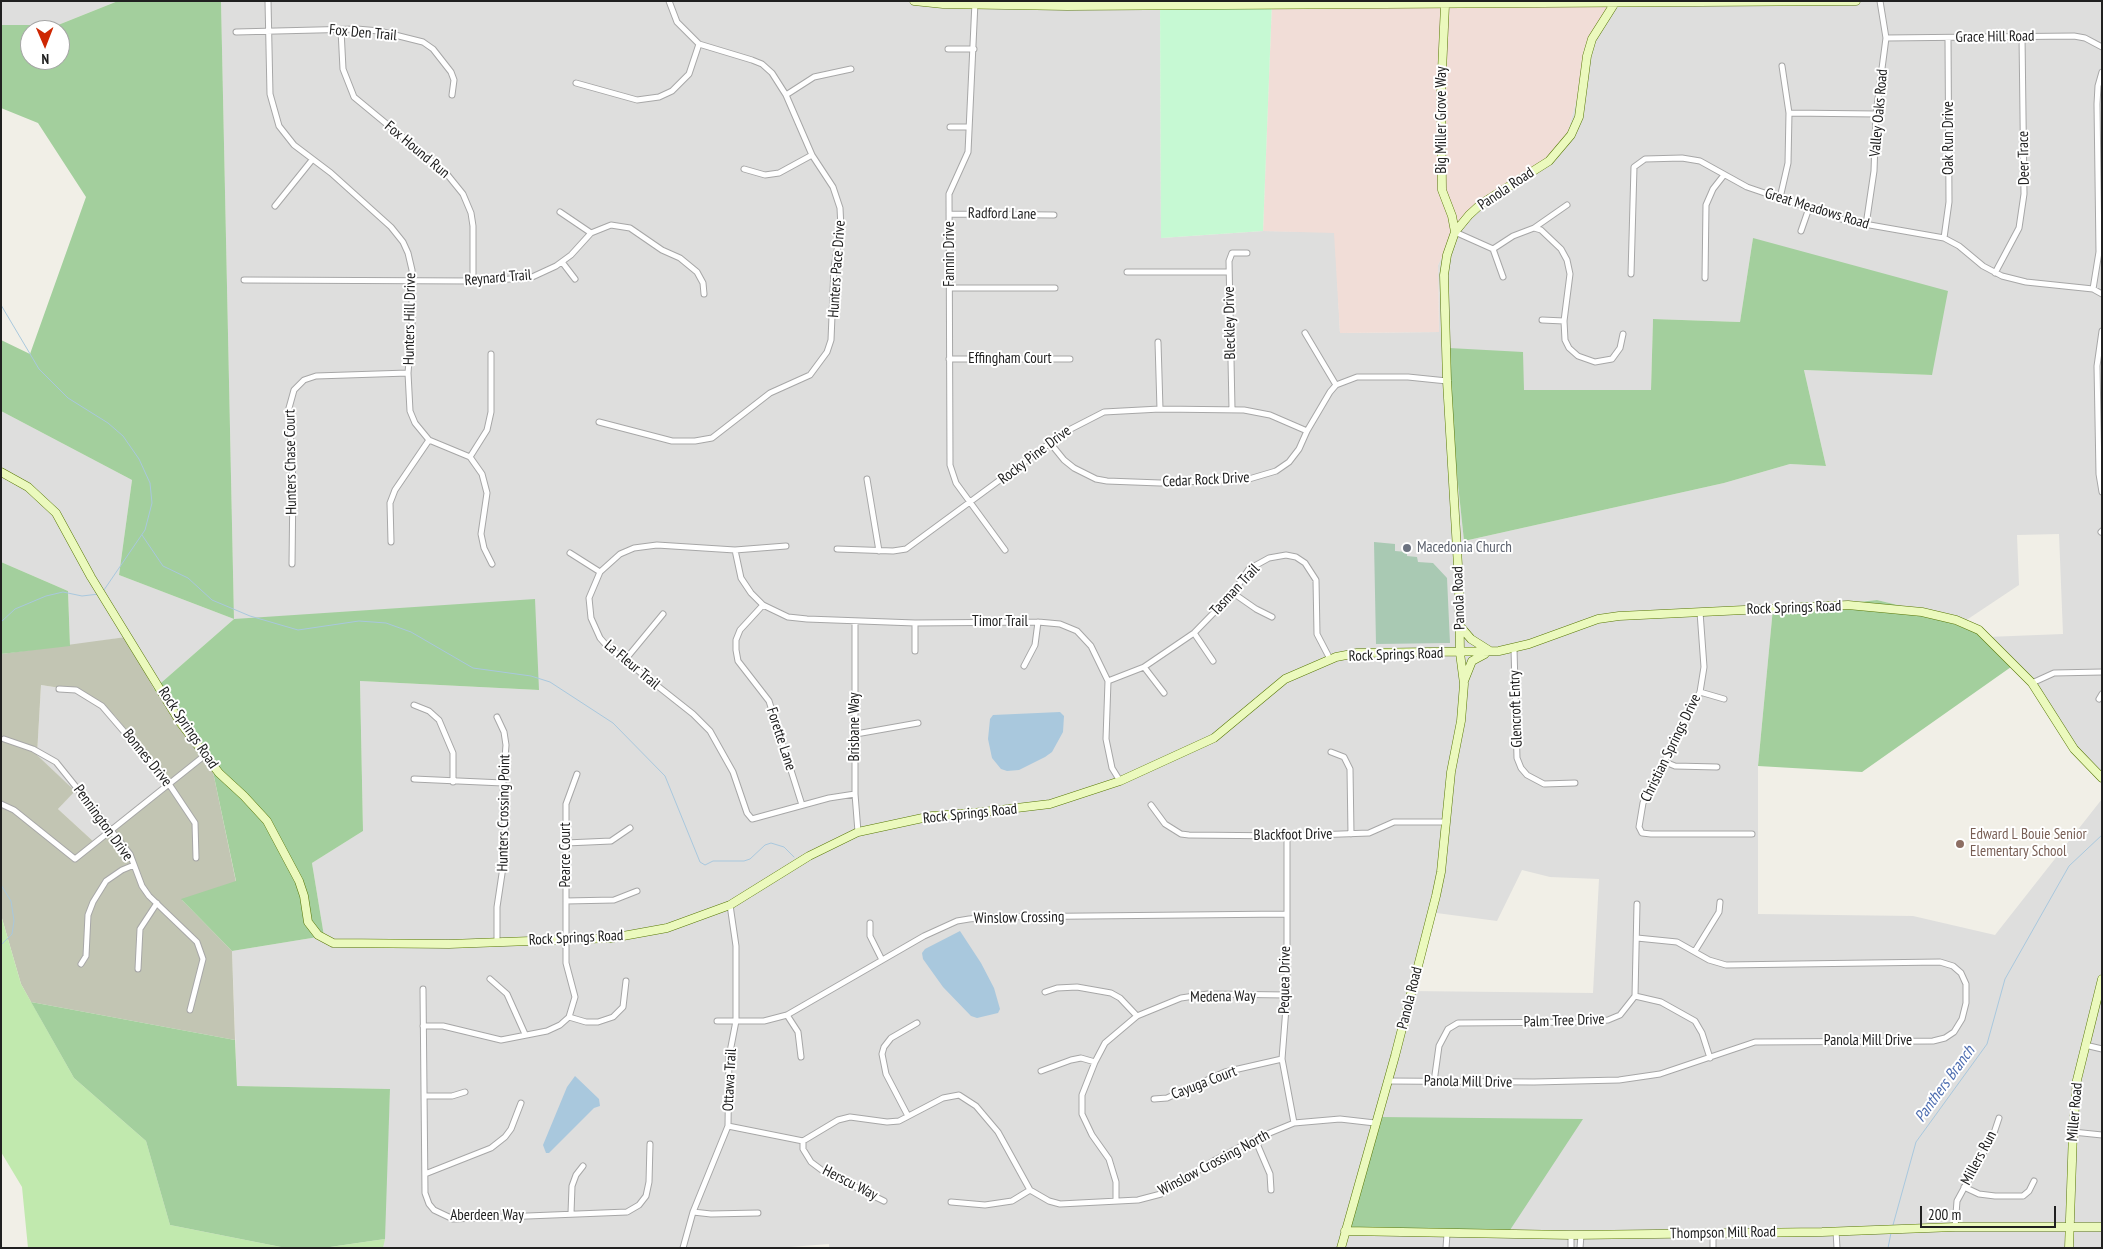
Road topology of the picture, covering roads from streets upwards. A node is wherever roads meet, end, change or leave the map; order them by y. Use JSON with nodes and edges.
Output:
{"nodes":[{"id":1,"x":268,"y":1,"type":"edge"},
{"id":2,"x":669,"y":1,"type":"edge"},
{"id":3,"x":914,"y":1,"type":"edge"},
{"id":4,"x":1856,"y":1,"type":"edge"},
{"id":5,"x":1880,"y":1,"type":"edge"},
{"id":6,"x":975,"y":2,"type":"edge"},
{"id":7,"x":1374,"y":2,"type":"edge"},
{"id":8,"x":1616,"y":2,"type":"edge"},
{"id":9,"x":1067,"y":3,"type":"edge"},
{"id":10,"x":1445,"y":5,"type":"junction"},
{"id":11,"x":268,"y":29,"type":"junction"},
{"id":12,"x":341,"y":30,"type":"junction"},
{"id":13,"x":236,"y":32,"type":"dead end"},
{"id":14,"x":2022,"y":36,"type":"junction"},
{"id":15,"x":1886,"y":38,"type":"junction"},
{"id":16,"x":1948,"y":38,"type":"junction"},
{"id":17,"x":699,"y":44,"type":"junction"},
{"id":18,"x":2102,"y":48,"type":"edge"},
{"id":19,"x":948,"y":49,"type":"dead end"},
{"id":20,"x":974,"y":49,"type":"junction"},
{"id":21,"x":1782,"y":66,"type":"dead end"},
{"id":22,"x":851,"y":68,"type":"dead end"},
{"id":23,"x":2102,"y":72,"type":"edge"},
{"id":24,"x":576,"y":83,"type":"dead end"},
{"id":25,"x":452,"y":95,"type":"dead end"},
{"id":26,"x":786,"y":95,"type":"junction"},
{"id":27,"x":1788,"y":113,"type":"junction"},
{"id":28,"x":1876,"y":114,"type":"junction"},
{"id":29,"x":2100,"y":117,"type":"edge"},
{"id":30,"x":950,"y":127,"type":"dead end"},
{"id":31,"x":968,"y":127,"type":"junction"},
{"id":32,"x":812,"y":155,"type":"junction"},
{"id":33,"x":312,"y":160,"type":"junction"},
{"id":34,"x":744,"y":169,"type":"dead end"},
{"id":35,"x":1724,"y":175,"type":"junction"},
{"id":36,"x":2100,"y":185,"type":"edge"},
{"id":37,"x":1780,"y":198,"type":"junction"},
{"id":38,"x":1567,"y":205,"type":"dead end"},
{"id":39,"x":275,"y":206,"type":"dead end"},
{"id":40,"x":1808,"y":208,"type":"junction"},
{"id":41,"x":560,"y":212,"type":"dead end"},
{"id":42,"x":949,"y":214,"type":"junction"},
{"id":43,"x":1054,"y":215,"type":"dead end"},
{"id":44,"x":1452,"y":216,"type":"junction"},
{"id":45,"x":1464,"y":222,"type":"junction"},
{"id":46,"x":1866,"y":225,"type":"junction"},
{"id":47,"x":1534,"y":228,"type":"junction"},
{"id":48,"x":1456,"y":232,"type":"junction"},
{"id":49,"x":1801,"y":232,"type":"dead end"},
{"id":50,"x":591,"y":233,"type":"junction"},
{"id":51,"x":1944,"y":238,"type":"junction"},
{"id":52,"x":1493,"y":249,"type":"junction"},
{"id":53,"x":1247,"y":253,"type":"dead end"},
{"id":54,"x":562,"y":262,"type":"junction"},
{"id":55,"x":1127,"y":272,"type":"dead end"},
{"id":56,"x":1229,"y":272,"type":"junction"},
{"id":57,"x":1995,"y":273,"type":"junction"},
{"id":58,"x":1632,"y":274,"type":"dead end"},
{"id":59,"x":1503,"y":276,"type":"dead end"},
{"id":60,"x":1705,"y":278,"type":"dead end"},
{"id":61,"x":575,"y":279,"type":"dead end"},
{"id":62,"x":244,"y":280,"type":"dead end"},
{"id":63,"x":474,"y":281,"type":"junction"},
{"id":64,"x":412,"y":282,"type":"junction"},
{"id":65,"x":950,"y":288,"type":"junction"},
{"id":66,"x":1055,"y":288,"type":"dead end"},
{"id":67,"x":2093,"y":289,"type":"junction"},
{"id":68,"x":704,"y":294,"type":"dead end"},
{"id":69,"x":2102,"y":294,"type":"edge"},
{"id":70,"x":1542,"y":320,"type":"dead end"},
{"id":71,"x":1564,"y":321,"type":"junction"},
{"id":72,"x":2102,"y":331,"type":"edge"},
{"id":73,"x":1305,"y":332,"type":"dead end"},
{"id":74,"x":1623,"y":334,"type":"dead end"},
{"id":75,"x":1158,"y":342,"type":"dead end"},
{"id":76,"x":491,"y":354,"type":"dead end"},
{"id":77,"x":949,"y":360,"type":"junction"},
{"id":78,"x":1070,"y":360,"type":"dead end"},
{"id":79,"x":408,"y":373,"type":"junction"},
{"id":80,"x":1447,"y":381,"type":"junction"},
{"id":81,"x":1336,"y":386,"type":"junction"},
{"id":82,"x":1160,"y":408,"type":"junction"},
{"id":83,"x":1232,"y":409,"type":"junction"},
{"id":84,"x":599,"y":422,"type":"dead end"},
{"id":85,"x":1307,"y":431,"type":"junction"},
{"id":86,"x":429,"y":440,"type":"junction"},
{"id":87,"x":1051,"y":444,"type":"junction"},
{"id":88,"x":470,"y":457,"type":"junction"},
{"id":89,"x":1,"y":472,"type":"edge"},
{"id":90,"x":867,"y":479,"type":"dead end"},
{"id":91,"x":2102,"y":492,"type":"edge"},
{"id":92,"x":970,"y":503,"type":"junction"},
{"id":93,"x":391,"y":542,"type":"dead end"},
{"id":94,"x":786,"y":546,"type":"dead end"},
{"id":95,"x":837,"y":549,"type":"dead end"},
{"id":96,"x":735,"y":550,"type":"junction"},
{"id":97,"x":1005,"y":550,"type":"dead end"},
{"id":98,"x":879,"y":551,"type":"junction"},
{"id":99,"x":570,"y":553,"type":"dead end"},
{"id":100,"x":292,"y":564,"type":"dead end"},
{"id":101,"x":492,"y":564,"type":"dead end"},
{"id":102,"x":600,"y":572,"type":"junction"},
{"id":103,"x":1233,"y":593,"type":"junction"},
{"id":104,"x":763,"y":605,"type":"junction"},
{"id":105,"x":1700,"y":612,"type":"junction"},
{"id":106,"x":663,"y":614,"type":"dead end"},
{"id":107,"x":1272,"y":617,"type":"dead end"},
{"id":108,"x":855,"y":622,"type":"junction"},
{"id":109,"x":1038,"y":622,"type":"junction"},
{"id":110,"x":915,"y":623,"type":"junction"},
{"id":111,"x":1459,"y":625,"type":"junction"},
{"id":112,"x":1194,"y":634,"type":"junction"},
{"id":113,"x":1514,"y":649,"type":"junction"},
{"id":114,"x":914,"y":651,"type":"dead end"},
{"id":115,"x":1492,"y":652,"type":"junction"},
{"id":116,"x":1460,"y":653,"type":"junction"},
{"id":117,"x":1330,"y":659,"type":"junction"},
{"id":118,"x":625,"y":660,"type":"junction"},
{"id":119,"x":1213,"y":661,"type":"dead end"},
{"id":120,"x":1024,"y":666,"type":"dead end"},
{"id":121,"x":1144,"y":667,"type":"junction"},
{"id":122,"x":2102,"y":672,"type":"edge"},
{"id":123,"x":1108,"y":681,"type":"junction"},
{"id":124,"x":2032,"y":683,"type":"junction"},
{"id":125,"x":1464,"y":684,"type":"junction"},
{"id":126,"x":59,"y":689,"type":"dead end"},
{"id":127,"x":1700,"y":692,"type":"junction"},
{"id":128,"x":1164,"y":693,"type":"dead end"},
{"id":129,"x":1724,"y":699,"type":"dead end"},
{"id":130,"x":414,"y":706,"type":"dead end"},
{"id":131,"x":497,"y":716,"type":"dead end"},
{"id":132,"x":918,"y":723,"type":"dead end"},
{"id":133,"x":856,"y":734,"type":"junction"},
{"id":134,"x":4,"y":739,"type":"dead end"},
{"id":135,"x":1331,"y":752,"type":"dead end"},
{"id":136,"x":204,"y":756,"type":"junction"},
{"id":137,"x":1665,"y":762,"type":"junction"},
{"id":138,"x":1717,"y":767,"type":"dead end"},
{"id":139,"x":577,"y":774,"type":"dead end"},
{"id":140,"x":2102,"y":778,"type":"edge"},
{"id":141,"x":414,"y":779,"type":"dead end"},
{"id":142,"x":1120,"y":781,"type":"junction"},
{"id":143,"x":453,"y":782,"type":"junction"},
{"id":144,"x":502,"y":783,"type":"junction"},
{"id":145,"x":1575,"y":783,"type":"dead end"},
{"id":146,"x":169,"y":784,"type":"junction"},
{"id":147,"x":855,"y":794,"type":"junction"},
{"id":148,"x":1,"y":804,"type":"edge"},
{"id":149,"x":802,"y":805,"type":"junction"},
{"id":150,"x":1151,"y":805,"type":"dead end"},
{"id":151,"x":1445,"y":822,"type":"junction"},
{"id":152,"x":630,"y":828,"type":"dead end"},
{"id":153,"x":112,"y":829,"type":"junction"},
{"id":154,"x":858,"y":832,"type":"junction"},
{"id":155,"x":1351,"y":834,"type":"junction"},
{"id":156,"x":1752,"y":834,"type":"dead end"},
{"id":157,"x":1287,"y":836,"type":"junction"},
{"id":158,"x":566,"y":843,"type":"junction"},
{"id":159,"x":196,"y":858,"type":"dead end"},
{"id":160,"x":134,"y":865,"type":"junction"},
{"id":161,"x":637,"y":891,"type":"dead end"},
{"id":162,"x":566,"y":901,"type":"junction"},
{"id":163,"x":1720,"y":902,"type":"dead end"},
{"id":164,"x":157,"y":903,"type":"junction"},
{"id":165,"x":1637,"y":904,"type":"dead end"},
{"id":166,"x":730,"y":905,"type":"junction"},
{"id":167,"x":1286,"y":914,"type":"junction"},
{"id":168,"x":870,"y":922,"type":"dead end"},
{"id":169,"x":1637,"y":938,"type":"junction"},
{"id":170,"x":566,"y":939,"type":"junction"},
{"id":171,"x":497,"y":941,"type":"junction"},
{"id":172,"x":1695,"y":951,"type":"junction"},
{"id":173,"x":882,"y":960,"type":"junction"},
{"id":174,"x":81,"y":964,"type":"dead end"},
{"id":175,"x":138,"y":969,"type":"dead end"},
{"id":176,"x":490,"y":979,"type":"dead end"},
{"id":177,"x":2102,"y":979,"type":"edge"},
{"id":178,"x":626,"y":982,"type":"dead end"},
{"id":179,"x":423,"y":989,"type":"dead end"},
{"id":180,"x":1045,"y":992,"type":"dead end"},
{"id":181,"x":1286,"y":995,"type":"junction"},
{"id":182,"x":1635,"y":996,"type":"junction"},
{"id":183,"x":190,"y":1010,"type":"dead end"},
{"id":184,"x":787,"y":1015,"type":"junction"},
{"id":185,"x":1137,"y":1016,"type":"junction"},
{"id":186,"x":570,"y":1017,"type":"junction"},
{"id":187,"x":717,"y":1021,"type":"dead end"},
{"id":188,"x":736,"y":1021,"type":"junction"},
{"id":189,"x":917,"y":1024,"type":"dead end"},
{"id":190,"x":423,"y":1026,"type":"junction"},
{"id":191,"x":525,"y":1034,"type":"junction"},
{"id":192,"x":2085,"y":1045,"type":"junction"},
{"id":193,"x":2102,"y":1049,"type":"edge"},
{"id":194,"x":801,"y":1056,"type":"dead end"},
{"id":195,"x":1710,"y":1058,"type":"junction"},
{"id":196,"x":1282,"y":1059,"type":"junction"},
{"id":197,"x":1094,"y":1062,"type":"junction"},
{"id":198,"x":1041,"y":1071,"type":"dead end"},
{"id":199,"x":1388,"y":1080,"type":"junction"},
{"id":200,"x":1434,"y":1082,"type":"junction"},
{"id":201,"x":465,"y":1092,"type":"dead end"},
{"id":202,"x":424,"y":1096,"type":"junction"},
{"id":203,"x":1154,"y":1099,"type":"dead end"},
{"id":204,"x":521,"y":1102,"type":"dead end"},
{"id":205,"x":908,"y":1116,"type":"junction"},
{"id":206,"x":1999,"y":1118,"type":"dead end"},
{"id":207,"x":1294,"y":1123,"type":"junction"},
{"id":208,"x":1375,"y":1123,"type":"junction"},
{"id":209,"x":728,"y":1126,"type":"junction"},
{"id":210,"x":2073,"y":1132,"type":"junction"},
{"id":211,"x":2102,"y":1135,"type":"edge"},
{"id":212,"x":1255,"y":1139,"type":"junction"},
{"id":213,"x":803,"y":1141,"type":"junction"},
{"id":214,"x":650,"y":1144,"type":"dead end"},
{"id":215,"x":583,"y":1166,"type":"dead end"},
{"id":216,"x":424,"y":1174,"type":"junction"},
{"id":217,"x":2034,"y":1181,"type":"dead end"},
{"id":218,"x":1964,"y":1187,"type":"junction"},
{"id":219,"x":1030,"y":1190,"type":"junction"},
{"id":220,"x":1270,"y":1190,"type":"dead end"},
{"id":221,"x":884,"y":1201,"type":"dead end"},
{"id":222,"x":951,"y":1202,"type":"dead end"},
{"id":223,"x":1116,"y":1202,"type":"junction"},
{"id":224,"x":693,"y":1212,"type":"junction"},
{"id":225,"x":571,"y":1213,"type":"junction"},
{"id":226,"x":758,"y":1213,"type":"dead end"},
{"id":227,"x":1955,"y":1227,"type":"junction"},
{"id":228,"x":2068,"y":1227,"type":"junction"},
{"id":229,"x":2102,"y":1227,"type":"edge"},
{"id":230,"x":1345,"y":1231,"type":"junction"},
{"id":231,"x":1836,"y":1231,"type":"junction"},
{"id":232,"x":1713,"y":1233,"type":"junction"},
{"id":233,"x":1446,"y":1234,"type":"junction"},
{"id":234,"x":1571,"y":1235,"type":"junction"},
{"id":235,"x":1581,"y":1235,"type":"junction"},
{"id":236,"x":683,"y":1248,"type":"edge"},
{"id":237,"x":1341,"y":1248,"type":"edge"},
{"id":238,"x":1446,"y":1248,"type":"edge"},
{"id":239,"x":1571,"y":1248,"type":"edge"},
{"id":240,"x":1580,"y":1248,"type":"edge"},
{"id":241,"x":1713,"y":1248,"type":"edge"},
{"id":242,"x":1837,"y":1248,"type":"edge"},
{"id":243,"x":2069,"y":1248,"type":"edge"}],
"edges":[{"from":1,"to":11,"type":"street","name":"Hunters Hill Drive"},
{"from":2,"to":17,"type":"street","name":"Hunters Pace Drive"},
{"from":3,"to":6,"type":"street"},
{"from":4,"to":8,"type":"street"},
{"from":5,"to":15,"type":"street","name":"Valley Oaks Road"},
{"from":6,"to":9,"type":"street"},
{"from":6,"to":20,"type":"street","name":"Fannin Drive"},
{"from":7,"to":9,"type":"street"},
{"from":7,"to":10,"type":"street"},
{"from":8,"to":10,"type":"street"},
{"from":8,"to":45,"type":"street","name":"Panola Road"},
{"from":10,"to":44,"type":"street","name":"Big Miller Grove Way"},
{"from":11,"to":12,"type":"street","name":"Fox Den Trail"},
{"from":11,"to":13,"type":"street","name":"Fox Den Trail"},
{"from":11,"to":33,"type":"street","name":"Hunters Hill Drive"},
{"from":12,"to":25,"type":"street","name":"Fox Den Trail"},
{"from":12,"to":63,"type":"street","name":"Fox Hound Run"},
{"from":14,"to":16,"type":"street","name":"Grace Hill Road"},
{"from":14,"to":18,"type":"street","name":"Grace Hill Road"},
{"from":14,"to":57,"type":"street","name":"Deer Trace"},
{"from":15,"to":16,"type":"street","name":"Grace Hill Road"},
{"from":15,"to":28,"type":"street","name":"Valley Oaks Road"},
{"from":16,"to":51,"type":"street","name":"Oak Run Drive"},
{"from":17,"to":24,"type":"street"},
{"from":17,"to":26,"type":"street","name":"Hunters Pace Drive"},
{"from":19,"to":20,"type":"street"},
{"from":20,"to":31,"type":"street","name":"Fannin Drive"},
{"from":21,"to":27,"type":"street"},
{"from":22,"to":26,"type":"street"},
{"from":23,"to":29,"type":"street"},
{"from":26,"to":32,"type":"street","name":"Hunters Pace Drive"},
{"from":27,"to":28,"type":"street"},
{"from":27,"to":37,"type":"street"},
{"from":28,"to":46,"type":"street","name":"Valley Oaks Road"},
{"from":29,"to":36,"type":"street"},
{"from":30,"to":31,"type":"street"},
{"from":31,"to":42,"type":"street","name":"Fannin Drive"},
{"from":32,"to":34,"type":"street"},
{"from":32,"to":84,"type":"street","name":"Hunters Pace Drive"},
{"from":33,"to":39,"type":"street"},
{"from":33,"to":64,"type":"street","name":"Hunters Hill Drive"},
{"from":35,"to":37,"type":"street","name":"Great Meadows Road"},
{"from":35,"to":58,"type":"street","name":"Great Meadows Road"},
{"from":35,"to":60,"type":"street"},
{"from":36,"to":67,"type":"street"},
{"from":37,"to":40,"type":"street","name":"Great Meadows Road"},
{"from":38,"to":47,"type":"street"},
{"from":40,"to":46,"type":"street","name":"Great Meadows Road"},
{"from":40,"to":49,"type":"street"},
{"from":41,"to":50,"type":"street"},
{"from":42,"to":43,"type":"street","name":"Radford Lane"},
{"from":42,"to":65,"type":"street","name":"Fannin Drive"},
{"from":44,"to":45,"type":"street"},
{"from":44,"to":48,"type":"street","name":"Big Miller Grove Way"},
{"from":45,"to":48,"type":"street","name":"Panola Road"},
{"from":46,"to":51,"type":"street","name":"Great Meadows Road"},
{"from":47,"to":52,"type":"street"},
{"from":47,"to":71,"type":"street"},
{"from":48,"to":52,"type":"street"},
{"from":48,"to":80,"type":"street","name":"Panola Road"},
{"from":50,"to":54,"type":"street","name":"Reynard Trail"},
{"from":50,"to":68,"type":"street","name":"Reynard Trail"},
{"from":51,"to":57,"type":"street","name":"Great Meadows Road"},
{"from":52,"to":59,"type":"street"},
{"from":53,"to":56,"type":"street","name":"Bleckley Drive"},
{"from":54,"to":61,"type":"street"},
{"from":54,"to":63,"type":"street","name":"Reynard Trail"},
{"from":55,"to":56,"type":"street"},
{"from":56,"to":83,"type":"street","name":"Bleckley Drive"},
{"from":57,"to":67,"type":"street","name":"Great Meadows Road"},
{"from":62,"to":64,"type":"street","name":"Reynard Trail"},
{"from":63,"to":64,"type":"street","name":"Reynard Trail"},
{"from":64,"to":79,"type":"street","name":"Hunters Hill Drive"},
{"from":65,"to":66,"type":"street"},
{"from":65,"to":77,"type":"street","name":"Fannin Drive"},
{"from":67,"to":69,"type":"street","name":"Great Meadows Road"},
{"from":70,"to":71,"type":"street"},
{"from":71,"to":74,"type":"street"},
{"from":72,"to":91,"type":"street"},
{"from":73,"to":81,"type":"street"},
{"from":75,"to":82,"type":"street"},
{"from":76,"to":88,"type":"street"},
{"from":77,"to":78,"type":"street","name":"Effingham Court"},
{"from":77,"to":92,"type":"street","name":"Fannin Drive"},
{"from":79,"to":86,"type":"street","name":"Hunters Hill Drive"},
{"from":79,"to":100,"type":"street","name":"Hunters Chase Court"},
{"from":80,"to":81,"type":"street"},
{"from":80,"to":111,"type":"street","name":"Panola Road"},
{"from":81,"to":85,"type":"street","name":"Cedar Rock Drive"},
{"from":82,"to":83,"type":"street","name":"Rocky Pine Drive"},
{"from":82,"to":87,"type":"street","name":"Rocky Pine Drive"},
{"from":83,"to":85,"type":"street","name":"Rocky Pine Drive"},
{"from":85,"to":87,"type":"street","name":"Cedar Rock Drive"},
{"from":86,"to":88,"type":"street","name":"Hunters Hill Drive"},
{"from":86,"to":93,"type":"street"},
{"from":87,"to":92,"type":"street","name":"Rocky Pine Drive"},
{"from":88,"to":101,"type":"street"},
{"from":89,"to":136,"type":"street","name":"Rock Springs Road"},
{"from":90,"to":98,"type":"street"},
{"from":92,"to":97,"type":"street","name":"Fannin Drive"},
{"from":92,"to":98,"type":"street","name":"Rocky Pine Drive"},
{"from":94,"to":96,"type":"street","name":"La Fleur Trail"},
{"from":95,"to":98,"type":"street","name":"Rocky Pine Drive"},
{"from":96,"to":102,"type":"street","name":"La Fleur Trail"},
{"from":96,"to":104,"type":"street"},
{"from":99,"to":102,"type":"street"},
{"from":102,"to":118,"type":"street","name":"La Fleur Trail"},
{"from":103,"to":107,"type":"street"},
{"from":103,"to":112,"type":"street","name":"Tasman Trail"},
{"from":103,"to":117,"type":"street","name":"Tasman Trail"},
{"from":104,"to":108,"type":"street","name":"Timor Trail"},
{"from":104,"to":149,"type":"street","name":"Forette Lane"},
{"from":105,"to":113,"type":"street","name":"Rock Springs Road"},
{"from":105,"to":124,"type":"street","name":"Rock Springs Road"},
{"from":105,"to":127,"type":"street","name":"Christian Springs Drive"},
{"from":106,"to":118,"type":"street"},
{"from":108,"to":110,"type":"street","name":"Timor Trail"},
{"from":108,"to":133,"type":"street","name":"Brisbane Way"},
{"from":109,"to":110,"type":"street","name":"Timor Trail"},
{"from":109,"to":120,"type":"street"},
{"from":109,"to":123,"type":"street","name":"Timor Trail"},
{"from":110,"to":114,"type":"street"},
{"from":111,"to":115,"type":"street"},
{"from":111,"to":116,"type":"street","name":"Panola Road"},
{"from":112,"to":119,"type":"street"},
{"from":112,"to":121,"type":"street","name":"Tasman Trail"},
{"from":113,"to":115,"type":"street","name":"Rock Springs Road"},
{"from":113,"to":145,"type":"street","name":"Glencroft Entry"},
{"from":115,"to":116,"type":"street","name":"Rock Springs Road"},
{"from":115,"to":125,"type":"street"},
{"from":116,"to":117,"type":"street","name":"Rock Springs Road"},
{"from":116,"to":125,"type":"street","name":"Panola Road"},
{"from":117,"to":142,"type":"street","name":"Rock Springs Road"},
{"from":118,"to":149,"type":"street","name":"La Fleur Trail"},
{"from":121,"to":123,"type":"street","name":"Tasman Trail"},
{"from":121,"to":128,"type":"street"},
{"from":122,"to":124,"type":"street"},
{"from":123,"to":142,"type":"street"},
{"from":124,"to":140,"type":"street","name":"Rock Springs Road"},
{"from":125,"to":151,"type":"street","name":"Panola Road"},
{"from":126,"to":146,"type":"street","name":"Bonnes Drive"},
{"from":127,"to":129,"type":"street"},
{"from":127,"to":137,"type":"street","name":"Christian Springs Drive"},
{"from":130,"to":143,"type":"street"},
{"from":131,"to":144,"type":"street","name":"Hunters Crossing Point"},
{"from":132,"to":133,"type":"street"},
{"from":133,"to":147,"type":"street","name":"Brisbane Way"},
{"from":134,"to":153,"type":"street","name":"Pennington Drive"},
{"from":135,"to":155,"type":"street"},
{"from":136,"to":146,"type":"street"},
{"from":136,"to":171,"type":"street","name":"Rock Springs Road"},
{"from":137,"to":138,"type":"street"},
{"from":137,"to":156,"type":"street","name":"Christian Springs Drive"},
{"from":139,"to":158,"type":"street","name":"Pearce Court"},
{"from":141,"to":143,"type":"street"},
{"from":142,"to":154,"type":"street","name":"Rock Springs Road"},
{"from":143,"to":144,"type":"street"},
{"from":144,"to":171,"type":"street","name":"Hunters Crossing Point"},
{"from":146,"to":153,"type":"street"},
{"from":146,"to":159,"type":"street","name":"Bonnes Drive"},
{"from":147,"to":149,"type":"street","name":"La Fleur Trail"},
{"from":147,"to":154,"type":"street","name":"Brisbane Way"},
{"from":148,"to":153,"type":"street"},
{"from":150,"to":157,"type":"street","name":"Blackfoot Drive"},
{"from":151,"to":155,"type":"street","name":"Blackfoot Drive"},
{"from":151,"to":199,"type":"street","name":"Panola Road"},
{"from":152,"to":158,"type":"street"},
{"from":153,"to":160,"type":"street","name":"Pennington Drive"},
{"from":154,"to":166,"type":"street","name":"Rock Springs Road"},
{"from":155,"to":157,"type":"street","name":"Blackfoot Drive"},
{"from":157,"to":167,"type":"street","name":"Pequea Drive"},
{"from":158,"to":162,"type":"street","name":"Pearce Court"},
{"from":160,"to":164,"type":"street","name":"Pennington Drive"},
{"from":160,"to":174,"type":"street"},
{"from":161,"to":162,"type":"street"},
{"from":162,"to":170,"type":"street","name":"Pearce Court"},
{"from":163,"to":172,"type":"street"},
{"from":164,"to":175,"type":"street"},
{"from":164,"to":183,"type":"street","name":"Pennington Drive"},
{"from":165,"to":169,"type":"street"},
{"from":166,"to":170,"type":"street","name":"Rock Springs Road"},
{"from":166,"to":188,"type":"street","name":"Ottawa Trail"},
{"from":167,"to":173,"type":"street","name":"Winslow Crossing"},
{"from":167,"to":181,"type":"street","name":"Pequea Drive"},
{"from":168,"to":173,"type":"street"},
{"from":169,"to":172,"type":"street","name":"Panola Mill Drive"},
{"from":169,"to":182,"type":"street"},
{"from":170,"to":171,"type":"street","name":"Rock Springs Road"},
{"from":170,"to":186,"type":"street","name":"Pearce Court"},
{"from":172,"to":195,"type":"street","name":"Panola Mill Drive"},
{"from":173,"to":184,"type":"street","name":"Winslow Crossing"},
{"from":176,"to":191,"type":"street"},
{"from":177,"to":192,"type":"street","name":"Miller Road"},
{"from":178,"to":186,"type":"street"},
{"from":179,"to":190,"type":"street","name":"Aberdeen Way"},
{"from":180,"to":185,"type":"street"},
{"from":181,"to":185,"type":"street","name":"Medena Way"},
{"from":181,"to":196,"type":"street","name":"Pequea Drive"},
{"from":182,"to":195,"type":"street"},
{"from":182,"to":200,"type":"street","name":"Palm Tree Drive"},
{"from":184,"to":188,"type":"street","name":"Winslow Crossing"},
{"from":184,"to":194,"type":"street"},
{"from":185,"to":197,"type":"street","name":"Medena Way"},
{"from":186,"to":191,"type":"street"},
{"from":187,"to":188,"type":"street","name":"Winslow Crossing"},
{"from":188,"to":209,"type":"street","name":"Ottawa Trail"},
{"from":189,"to":205,"type":"street"},
{"from":190,"to":191,"type":"street"},
{"from":190,"to":202,"type":"street","name":"Aberdeen Way"},
{"from":192,"to":193,"type":"street"},
{"from":192,"to":210,"type":"street","name":"Miller Road"},
{"from":195,"to":200,"type":"street","name":"Panola Mill Drive"},
{"from":196,"to":203,"type":"street","name":"Cayuga Court"},
{"from":196,"to":207,"type":"street","name":"Pequea Drive"},
{"from":197,"to":198,"type":"street"},
{"from":197,"to":223,"type":"street","name":"Medena Way"},
{"from":199,"to":200,"type":"street","name":"Panola Mill Drive"},
{"from":199,"to":208,"type":"street","name":"Panola Road"},
{"from":201,"to":202,"type":"street"},
{"from":202,"to":216,"type":"street","name":"Aberdeen Way"},
{"from":204,"to":216,"type":"street"},
{"from":205,"to":213,"type":"street"},
{"from":205,"to":219,"type":"street"},
{"from":206,"to":218,"type":"street","name":"Millers Run"},
{"from":207,"to":208,"type":"street","name":"Winslow Crossing North"},
{"from":207,"to":212,"type":"street","name":"Winslow Crossing North"},
{"from":208,"to":230,"type":"street","name":"Panola Road"},
{"from":209,"to":213,"type":"street"},
{"from":209,"to":224,"type":"street","name":"Ottawa Trail"},
{"from":210,"to":211,"type":"street"},
{"from":210,"to":228,"type":"street","name":"Miller Road"},
{"from":212,"to":220,"type":"street"},
{"from":212,"to":223,"type":"street","name":"Winslow Crossing North"},
{"from":213,"to":221,"type":"street","name":"Herscu Way"},
{"from":214,"to":225,"type":"street","name":"Aberdeen Way"},
{"from":215,"to":225,"type":"street"},
{"from":216,"to":225,"type":"street","name":"Aberdeen Way"},
{"from":217,"to":218,"type":"street"},
{"from":218,"to":227,"type":"street","name":"Millers Run"},
{"from":219,"to":222,"type":"street"},
{"from":219,"to":223,"type":"street","name":"Winslow Crossing North"},
{"from":224,"to":226,"type":"street"},
{"from":224,"to":236,"type":"street","name":"Ottawa Trail"},
{"from":227,"to":228,"type":"street","name":"Thompson Mill Road"},
{"from":227,"to":231,"type":"street","name":"Thompson Mill Road"},
{"from":228,"to":229,"type":"street","name":"Thompson Mill Road"},
{"from":228,"to":243,"type":"street","name":"Miller Road"},
{"from":230,"to":233,"type":"street","name":"Thompson Mill Road"},
{"from":230,"to":237,"type":"street","name":"Panola Road"},
{"from":231,"to":232,"type":"street","name":"Thompson Mill Road"},
{"from":231,"to":242,"type":"street"},
{"from":232,"to":235,"type":"street","name":"Thompson Mill Road"},
{"from":232,"to":241,"type":"street"},
{"from":233,"to":234,"type":"street","name":"Thompson Mill Road"},
{"from":233,"to":238,"type":"street"},
{"from":234,"to":235,"type":"street","name":"Thompson Mill Road"},
{"from":234,"to":239,"type":"street"},
{"from":235,"to":240,"type":"street"}]}
